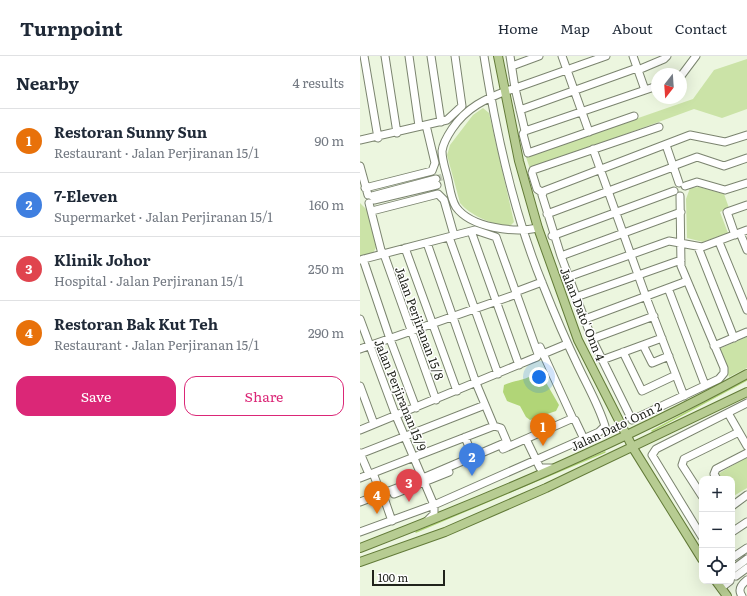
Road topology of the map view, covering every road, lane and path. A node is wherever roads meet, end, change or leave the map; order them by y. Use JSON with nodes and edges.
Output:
{"nodes":[{"id":1,"x":364,"y":56,"type":"edge"},
{"id":2,"x":385,"y":56,"type":"edge"},
{"id":3,"x":409,"y":56,"type":"edge"},
{"id":4,"x":431,"y":56,"type":"edge"},
{"id":5,"x":455,"y":56,"type":"edge"},
{"id":6,"x":459,"y":56,"type":"edge"},
{"id":7,"x":484,"y":56,"type":"edge"},
{"id":8,"x":498,"y":56,"type":"edge"},
{"id":9,"x":510,"y":56,"type":"edge"},
{"id":10,"x":539,"y":56,"type":"edge"},
{"id":11,"x":562,"y":56,"type":"edge"},
{"id":12,"x":606,"y":56,"type":"edge"},
{"id":13,"x":633,"y":56,"type":"edge"},
{"id":14,"x":667,"y":56,"type":"edge"},
{"id":15,"x":696,"y":56,"type":"edge"},
{"id":16,"x":512,"y":66,"type":"junction"},
{"id":17,"x":687,"y":68,"type":"edge"},
{"id":18,"x":637,"y":69,"type":"junction"},
{"id":19,"x":567,"y":70,"type":"junction"},
{"id":20,"x":651,"y":88,"type":"edge"},
{"id":21,"x":509,"y":90,"type":"junction"},
{"id":22,"x":574,"y":90,"type":"junction"},
{"id":23,"x":645,"y":90,"type":"junction"},
{"id":24,"x":490,"y":97,"type":"junction"},
{"id":25,"x":468,"y":110,"type":"junction"},
{"id":26,"x":520,"y":110,"type":"junction"},
{"id":27,"x":582,"y":112,"type":"junction"},
{"id":28,"x":634,"y":116,"type":"dead end"},
{"id":29,"x":441,"y":122,"type":"junction"},
{"id":30,"x":422,"y":126,"type":"junction"},
{"id":31,"x":659,"y":127,"type":"dead end"},
{"id":32,"x":525,"y":131,"type":"junction"},
{"id":33,"x":589,"y":132,"type":"junction"},
{"id":34,"x":397,"y":133,"type":"junction"},
{"id":35,"x":747,"y":135,"type":"edge"},
{"id":36,"x":378,"y":138,"type":"junction"},
{"id":37,"x":360,"y":140,"type":"edge"},
{"id":38,"x":666,"y":145,"type":"junction"},
{"id":39,"x":593,"y":149,"type":"junction"},
{"id":40,"x":747,"y":158,"type":"edge"},
{"id":41,"x":360,"y":166,"type":"edge"},
{"id":42,"x":673,"y":166,"type":"junction"},
{"id":43,"x":601,"y":171,"type":"junction"},
{"id":44,"x":442,"y":181,"type":"junction"},
{"id":45,"x":747,"y":183,"type":"edge"},
{"id":46,"x":682,"y":184,"type":"junction"},
{"id":47,"x":608,"y":191,"type":"junction"},
{"id":48,"x":677,"y":193,"type":"junction"},
{"id":49,"x":542,"y":195,"type":"junction"},
{"id":50,"x":370,"y":196,"type":"junction"},
{"id":51,"x":747,"y":205,"type":"edge"},
{"id":52,"x":372,"y":211,"type":"junction"},
{"id":53,"x":681,"y":212,"type":"junction"},
{"id":54,"x":616,"y":213,"type":"junction"},
{"id":55,"x":547,"y":214,"type":"junction"},
{"id":56,"x":497,"y":228,"type":"junction"},
{"id":57,"x":538,"y":228,"type":"junction"},
{"id":58,"x":524,"y":230,"type":"junction"},
{"id":59,"x":471,"y":231,"type":"junction"},
{"id":60,"x":741,"y":232,"type":"edge"},
{"id":61,"x":623,"y":234,"type":"junction"},
{"id":62,"x":451,"y":236,"type":"junction"},
{"id":63,"x":549,"y":237,"type":"junction"},
{"id":64,"x":719,"y":242,"type":"junction"},
{"id":65,"x":427,"y":243,"type":"junction"},
{"id":66,"x":682,"y":243,"type":"junction"},
{"id":67,"x":698,"y":246,"type":"junction"},
{"id":68,"x":405,"y":248,"type":"junction"},
{"id":69,"x":747,"y":250,"type":"edge"},
{"id":70,"x":384,"y":254,"type":"junction"},
{"id":71,"x":631,"y":254,"type":"junction"},
{"id":72,"x":561,"y":256,"type":"junction"},
{"id":73,"x":361,"y":259,"type":"edge"},
{"id":74,"x":681,"y":260,"type":"junction"},
{"id":75,"x":638,"y":276,"type":"junction"},
{"id":76,"x":568,"y":277,"type":"junction"},
{"id":77,"x":687,"y":281,"type":"junction"},
{"id":78,"x":542,"y":282,"type":"junction"},
{"id":79,"x":668,"y":288,"type":"junction"},
{"id":80,"x":518,"y":292,"type":"junction"},
{"id":81,"x":576,"y":297,"type":"junction"},
{"id":82,"x":646,"y":297,"type":"junction"},
{"id":83,"x":495,"y":302,"type":"junction"},
{"id":84,"x":474,"y":309,"type":"junction"},
{"id":85,"x":747,"y":310,"type":"edge"},
{"id":86,"x":452,"y":316,"type":"junction"},
{"id":87,"x":654,"y":316,"type":"junction"},
{"id":88,"x":570,"y":317,"type":"junction"},
{"id":89,"x":360,"y":319,"type":"edge"},
{"id":90,"x":585,"y":319,"type":"junction"},
{"id":91,"x":432,"y":324,"type":"junction"},
{"id":92,"x":411,"y":331,"type":"junction"},
{"id":93,"x":747,"y":332,"type":"edge"},
{"id":94,"x":662,"y":338,"type":"junction"},
{"id":95,"x":734,"y":338,"type":"junction"},
{"id":96,"x":390,"y":339,"type":"junction"},
{"id":97,"x":592,"y":339,"type":"junction"},
{"id":98,"x":567,"y":344,"type":"junction"},
{"id":99,"x":643,"y":345,"type":"junction"},
{"id":100,"x":369,"y":346,"type":"junction"},
{"id":101,"x":714,"y":346,"type":"junction"},
{"id":102,"x":360,"y":349,"type":"edge"},
{"id":103,"x":623,"y":352,"type":"junction"},
{"id":104,"x":541,"y":355,"type":"junction"},
{"id":105,"x":669,"y":356,"type":"junction"},
{"id":106,"x":602,"y":360,"type":"junction"},
{"id":107,"x":588,"y":361,"type":"junction"},
{"id":108,"x":519,"y":365,"type":"junction"},
{"id":109,"x":498,"y":374,"type":"junction"},
{"id":110,"x":747,"y":374,"type":"edge"},
{"id":111,"x":676,"y":375,"type":"junction"},
{"id":112,"x":476,"y":383,"type":"junction"},
{"id":113,"x":360,"y":386,"type":"edge"},
{"id":114,"x":705,"y":386,"type":"junction"},
{"id":115,"x":457,"y":391,"type":"junction"},
{"id":116,"x":747,"y":392,"type":"edge"},
{"id":117,"x":684,"y":396,"type":"junction"},
{"id":118,"x":436,"y":400,"type":"junction"},
{"id":119,"x":747,"y":404,"type":"edge"},
{"id":120,"x":485,"y":405,"type":"junction"},
{"id":121,"x":416,"y":408,"type":"junction"},
{"id":122,"x":728,"y":413,"type":"junction"},
{"id":123,"x":396,"y":416,"type":"junction"},
{"id":124,"x":573,"y":419,"type":"junction"},
{"id":125,"x":374,"y":424,"type":"junction"},
{"id":126,"x":494,"y":426,"type":"junction"},
{"id":127,"x":360,"y":430,"type":"edge"},
{"id":128,"x":739,"y":432,"type":"junction"},
{"id":129,"x":626,"y":436,"type":"junction"},
{"id":130,"x":405,"y":437,"type":"junction"},
{"id":131,"x":465,"y":437,"type":"junction"},
{"id":132,"x":526,"y":439,"type":"junction"},
{"id":133,"x":584,"y":439,"type":"junction"},
{"id":134,"x":646,"y":442,"type":"junction"},
{"id":135,"x":747,"y":446,"type":"edge"},
{"id":136,"x":633,"y":448,"type":"junction"},
{"id":137,"x":360,"y":453,"type":"edge"},
{"id":138,"x":747,"y":453,"type":"edge"},
{"id":139,"x":620,"y":454,"type":"junction"},
{"id":140,"x":473,"y":457,"type":"junction"},
{"id":141,"x":414,"y":458,"type":"junction"},
{"id":142,"x":536,"y":461,"type":"junction"},
{"id":143,"x":644,"y":467,"type":"junction"},
{"id":144,"x":555,"y":468,"type":"junction"},
{"id":145,"x":371,"y":474,"type":"junction"},
{"id":146,"x":715,"y":476,"type":"edge"},
{"id":147,"x":360,"y":478,"type":"edge"},
{"id":148,"x":424,"y":480,"type":"junction"},
{"id":149,"x":526,"y":481,"type":"junction"},
{"id":150,"x":699,"y":491,"type":"edge"},
{"id":151,"x":747,"y":495,"type":"edge"},
{"id":152,"x":383,"y":496,"type":"junction"},
{"id":153,"x":360,"y":502,"type":"edge"},
{"id":154,"x":735,"y":503,"type":"edge"},
{"id":155,"x":434,"y":506,"type":"junction"},
{"id":156,"x":360,"y":507,"type":"edge"},
{"id":157,"x":451,"y":512,"type":"junction"},
{"id":158,"x":392,"y":521,"type":"junction"},
{"id":159,"x":426,"y":522,"type":"junction"},
{"id":160,"x":747,"y":522,"type":"edge"},
{"id":161,"x":699,"y":527,"type":"edge"},
{"id":162,"x":735,"y":530,"type":"edge"},
{"id":163,"x":360,"y":532,"type":"edge"},
{"id":164,"x":360,"y":548,"type":"edge"},
{"id":165,"x":747,"y":548,"type":"edge"},
{"id":166,"x":699,"y":554,"type":"edge"},
{"id":167,"x":735,"y":556,"type":"edge"},
{"id":168,"x":747,"y":559,"type":"edge"},
{"id":169,"x":360,"y":562,"type":"edge"},
{"id":170,"x":747,"y":568,"type":"edge"},
{"id":171,"x":735,"y":572,"type":"edge"},
{"id":172,"x":735,"y":573,"type":"edge"},
{"id":173,"x":747,"y":580,"type":"edge"},
{"id":174,"x":718,"y":584,"type":"edge"},
{"id":175,"x":727,"y":596,"type":"edge"},
{"id":176,"x":742,"y":596,"type":"edge"}],
"edges":[{"from":1,"to":36,"type":"street"},
{"from":2,"to":34,"type":"street"},
{"from":3,"to":30,"type":"street"},
{"from":4,"to":29,"type":"street"},
{"from":5,"to":29,"type":"street"},
{"from":6,"to":25,"type":"street"},
{"from":7,"to":24,"type":"street"},
{"from":8,"to":21,"type":"main road","name":"Jalan Dato' Onn 4"},
{"from":9,"to":16,"type":"street"},
{"from":10,"to":16,"type":"street"},
{"from":11,"to":19,"type":"street"},
{"from":12,"to":19,"type":"street"},
{"from":13,"to":18,"type":"street"},
{"from":14,"to":18,"type":"street"},
{"from":15,"to":17,"type":"street"},
{"from":16,"to":21,"type":"street"},
{"from":18,"to":22,"type":"street"},
{"from":18,"to":23,"type":"street"},
{"from":19,"to":21,"type":"street"},
{"from":19,"to":22,"type":"street"},
{"from":20,"to":23,"type":"street"},
{"from":21,"to":24,"type":"street"},
{"from":21,"to":26,"type":"street"},
{"from":21,"to":57,"type":"main road","name":"Jalan Dato' Onn 4"},
{"from":22,"to":26,"type":"street"},
{"from":22,"to":27,"type":"street"},
{"from":23,"to":27,"type":"street"},
{"from":24,"to":25,"type":"street"},
{"from":24,"to":58,"type":"street"},
{"from":25,"to":44,"type":"street"},
{"from":26,"to":32,"type":"street"},
{"from":27,"to":32,"type":"street"},
{"from":27,"to":33,"type":"street"},
{"from":28,"to":33,"type":"street"},
{"from":29,"to":30,"type":"street"},
{"from":30,"to":34,"type":"street"},
{"from":30,"to":50,"type":"street"},
{"from":31,"to":39,"type":"street"},
{"from":32,"to":33,"type":"street"},
{"from":34,"to":36,"type":"street"},
{"from":35,"to":38,"type":"street"},
{"from":36,"to":37,"type":"street"},
{"from":38,"to":42,"type":"street"},
{"from":38,"to":43,"type":"street"},
{"from":39,"to":43,"type":"street"},
{"from":39,"to":49,"type":"street"},
{"from":40,"to":42,"type":"street"},
{"from":41,"to":50,"type":"street","name":"Jalan Perjiranan 15/8"},
{"from":42,"to":46,"type":"street"},
{"from":42,"to":47,"type":"street"},
{"from":43,"to":47,"type":"street"},
{"from":43,"to":49,"type":"street"},
{"from":44,"to":50,"type":"street"},
{"from":44,"to":56,"type":"street"},
{"from":45,"to":46,"type":"street"},
{"from":46,"to":48,"type":"street"},
{"from":46,"to":48,"type":"street"},
{"from":47,"to":54,"type":"street"},
{"from":47,"to":55,"type":"street"},
{"from":48,"to":53,"type":"street"},
{"from":48,"to":54,"type":"street"},
{"from":49,"to":55,"type":"street"},
{"from":50,"to":52,"type":"street","name":"Jalan Perjiranan 15/8"},
{"from":51,"to":60,"type":"street"},
{"from":52,"to":62,"type":"street"},
{"from":52,"to":70,"type":"street","name":"Jalan Perjiranan 15/8"},
{"from":53,"to":61,"type":"street"},
{"from":53,"to":66,"type":"street"},
{"from":54,"to":61,"type":"street"},
{"from":54,"to":63,"type":"street"},
{"from":55,"to":63,"type":"street"},
{"from":56,"to":58,"type":"street"},
{"from":56,"to":80,"type":"street"},
{"from":57,"to":58,"type":"street"},
{"from":57,"to":63,"type":"main road","name":"Jalan Dato' Onn 4"},
{"from":58,"to":78,"type":"street"},
{"from":59,"to":62,"type":"street"},
{"from":59,"to":80,"type":"street"},
{"from":59,"to":83,"type":"street"},
{"from":60,"to":64,"type":"street"},
{"from":60,"to":69,"type":"street"},
{"from":61,"to":71,"type":"street"},
{"from":61,"to":72,"type":"street"},
{"from":62,"to":65,"type":"street"},
{"from":62,"to":84,"type":"street"},
{"from":63,"to":72,"type":"street"},
{"from":63,"to":88,"type":"main road","name":"Jalan Dato' Onn 4"},
{"from":64,"to":67,"type":"street"},
{"from":64,"to":85,"type":"street"},
{"from":65,"to":68,"type":"street"},
{"from":65,"to":86,"type":"street"},
{"from":66,"to":67,"type":"street"},
{"from":66,"to":71,"type":"street"},
{"from":66,"to":74,"type":"street"},
{"from":67,"to":95,"type":"street"},
{"from":68,"to":70,"type":"street"},
{"from":68,"to":91,"type":"street"},
{"from":70,"to":73,"type":"street"},
{"from":70,"to":92,"type":"street","name":"Jalan Perjiranan 15/8"},
{"from":71,"to":75,"type":"street"},
{"from":71,"to":76,"type":"street"},
{"from":72,"to":76,"type":"street"},
{"from":73,"to":96,"type":"street"},
{"from":74,"to":75,"type":"street"},
{"from":74,"to":77,"type":"street"},
{"from":75,"to":81,"type":"street"},
{"from":75,"to":82,"type":"street"},
{"from":76,"to":81,"type":"street"},
{"from":77,"to":79,"type":"street"},
{"from":77,"to":101,"type":"street"},
{"from":78,"to":80,"type":"street"},
{"from":78,"to":98,"type":"street"},
{"from":79,"to":82,"type":"street"},
{"from":79,"to":114,"type":"street"},
{"from":80,"to":83,"type":"street"},
{"from":80,"to":104,"type":"street"},
{"from":81,"to":90,"type":"street"},
{"from":82,"to":87,"type":"street"},
{"from":82,"to":90,"type":"street"},
{"from":83,"to":84,"type":"street"},
{"from":83,"to":108,"type":"street"},
{"from":84,"to":86,"type":"street"},
{"from":84,"to":109,"type":"street"},
{"from":86,"to":91,"type":"street"},
{"from":86,"to":112,"type":"street"},
{"from":87,"to":94,"type":"street"},
{"from":87,"to":97,"type":"street"},
{"from":88,"to":98,"type":"street"},
{"from":88,"to":107,"type":"main road","name":"Jalan Dato' Onn 4"},
{"from":89,"to":100,"type":"street","name":"Jalan Perjiranan 15/9"},
{"from":90,"to":97,"type":"street"},
{"from":91,"to":92,"type":"street"},
{"from":91,"to":115,"type":"street"},
{"from":92,"to":96,"type":"street"},
{"from":92,"to":118,"type":"street","name":"Jalan Perjiranan 15/8"},
{"from":93,"to":95,"type":"street"},
{"from":94,"to":99,"type":"street"},
{"from":94,"to":105,"type":"street"},
{"from":95,"to":101,"type":"street"},
{"from":96,"to":100,"type":"street"},
{"from":96,"to":121,"type":"street"},
{"from":97,"to":106,"type":"street"},
{"from":98,"to":104,"type":"street"},
{"from":98,"to":107,"type":"street"},
{"from":98,"to":133,"type":"street"},
{"from":99,"to":103,"type":"street"},
{"from":99,"to":105,"type":"street"},
{"from":100,"to":102,"type":"street"},
{"from":100,"to":123,"type":"street","name":"Jalan Perjiranan 15/9"},
{"from":101,"to":114,"type":"street"},
{"from":103,"to":106,"type":"street"},
{"from":103,"to":111,"type":"street"},
{"from":104,"to":108,"type":"street"},
{"from":104,"to":124,"type":"street"},
{"from":105,"to":111,"type":"street"},
{"from":106,"to":117,"type":"street"},
{"from":107,"to":129,"type":"main road","name":"Jalan Dato' Onn 4"},
{"from":108,"to":109,"type":"street"},
{"from":109,"to":112,"type":"street"},
{"from":110,"to":129,"type":"main road","name":"Jalan Dato' Onn 2"},
{"from":111,"to":117,"type":"street"},
{"from":112,"to":115,"type":"street"},
{"from":112,"to":120,"type":"street"},
{"from":113,"to":125,"type":"street"},
{"from":114,"to":117,"type":"street"},
{"from":115,"to":118,"type":"street"},
{"from":116,"to":134,"type":"main road"},
{"from":118,"to":121,"type":"street"},
{"from":119,"to":122,"type":"street"},
{"from":120,"to":126,"type":"street"},
{"from":120,"to":130,"type":"street"},
{"from":121,"to":123,"type":"street"},
{"from":122,"to":128,"type":"street"},
{"from":122,"to":161,"type":"street"},
{"from":123,"to":125,"type":"street"},
{"from":123,"to":130,"type":"street","name":"Jalan Perjiranan 15/9"},
{"from":124,"to":132,"type":"street"},
{"from":124,"to":133,"type":"street"},
{"from":125,"to":127,"type":"street"},
{"from":126,"to":131,"type":"street"},
{"from":126,"to":140,"type":"street"},
{"from":128,"to":135,"type":"street"},
{"from":128,"to":150,"type":"street"},
{"from":129,"to":136,"type":"main road","name":"Jalan Dato' Onn 4"},
{"from":129,"to":144,"type":"main road","name":"Jalan Dato' Onn 2"},
{"from":130,"to":137,"type":"street"},
{"from":130,"to":141,"type":"street","name":"Jalan Perjiranan 15/9"},
{"from":131,"to":140,"type":"street"},
{"from":131,"to":141,"type":"street"},
{"from":132,"to":142,"type":"street"},
{"from":132,"to":148,"type":"street"},
{"from":133,"to":142,"type":"street"},
{"from":134,"to":136,"type":"main road"},
{"from":134,"to":143,"type":"main road"},
{"from":136,"to":139,"type":"main road"},
{"from":136,"to":143,"type":"main road","name":"Jalan Dato' Onn 4"},
{"from":137,"to":145,"type":"street"},
{"from":138,"to":146,"type":"street"},
{"from":139,"to":143,"type":"main road"},
{"from":139,"to":169,"type":"main road"},
{"from":140,"to":148,"type":"street"},
{"from":141,"to":145,"type":"street"},
{"from":141,"to":148,"type":"street","name":"Jalan Perjiranan 15/9"},
{"from":142,"to":144,"type":"street"},
{"from":142,"to":149,"type":"street"},
{"from":142,"to":155,"type":"street"},
{"from":143,"to":166,"type":"main road","name":"Jalan Dato' Onn 4"},
{"from":144,"to":149,"type":"main road","name":"Jalan Dato' Onn 2"},
{"from":145,"to":147,"type":"street"},
{"from":145,"to":152,"type":"street"},
{"from":148,"to":152,"type":"street"},
{"from":148,"to":155,"type":"street","name":"Jalan Perjiranan 15/9"},
{"from":149,"to":157,"type":"main road","name":"Jalan Dato' Onn 2"},
{"from":151,"to":154,"type":"street"},
{"from":152,"to":153,"type":"street"},
{"from":152,"to":156,"type":"street"},
{"from":152,"to":158,"type":"street"},
{"from":155,"to":157,"type":"street"},
{"from":155,"to":158,"type":"street"},
{"from":155,"to":159,"type":"street"},
{"from":157,"to":159,"type":"main road","name":"Jalan Dato' Onn 2"},
{"from":158,"to":163,"type":"street"},
{"from":159,"to":164,"type":"main road","name":"Jalan Dato' Onn 2"},
{"from":160,"to":162,"type":"street"},
{"from":165,"to":167,"type":"street"},
{"from":168,"to":171,"type":"street"},
{"from":170,"to":172,"type":"street"},
{"from":173,"to":176,"type":"street"},
{"from":174,"to":175,"type":"main road"}]}
